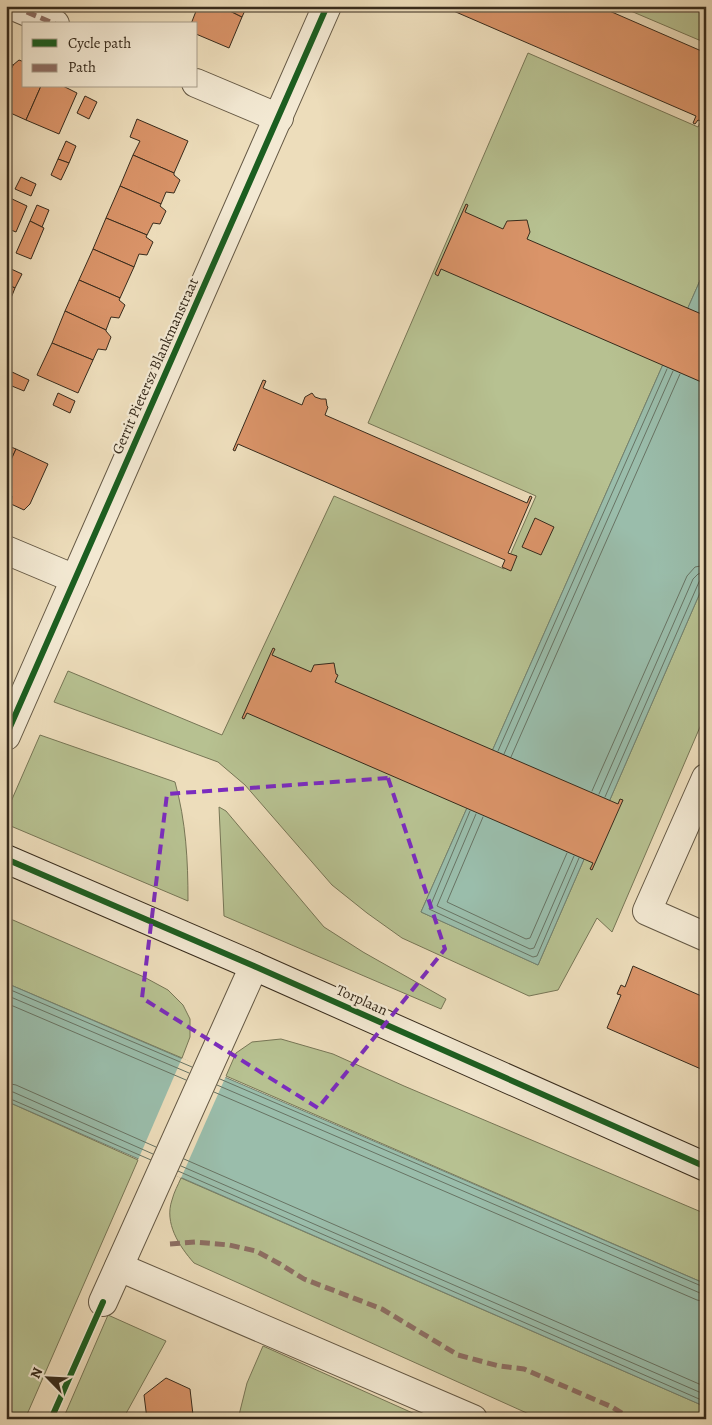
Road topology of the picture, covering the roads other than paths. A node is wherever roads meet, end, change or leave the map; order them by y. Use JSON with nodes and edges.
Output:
{"nodes":[{"id":1,"x":13,"y":6,"type":"edge"},
{"id":2,"x":327,"y":6,"type":"edge"},
{"id":3,"x":50,"y":22,"type":"edge"},
{"id":4,"x":198,"y":84,"type":"edge"},
{"id":5,"x":279,"y":118,"type":"junction"},
{"id":6,"x":6,"y":550,"type":"edge"},
{"id":7,"x":75,"y":579,"type":"junction"},
{"id":8,"x":6,"y":736,"type":"edge"},
{"id":9,"x":706,"y":778,"type":"edge"},
{"id":10,"x":6,"y":859,"type":"edge"},
{"id":11,"x":706,"y":937,"type":"edge"},
{"id":12,"x":254,"y":966,"type":"junction"},
{"id":13,"x":706,"y":1167,"type":"edge"},
{"id":14,"x":119,"y":1267,"type":"junction"},
{"id":15,"x":103,"y":1302,"type":"dead end"},
{"id":16,"x":473,"y":1419,"type":"edge"}],
"edges":[{"from":1,"to":3,"type":"street"},
{"from":2,"to":5,"type":"street","name":"Gerrit Pietersz Blankmanstraat"},
{"from":4,"to":5,"type":"street"},
{"from":5,"to":7,"type":"street","name":"Gerrit Pietersz Blankmanstraat"},
{"from":6,"to":7,"type":"street"},
{"from":7,"to":8,"type":"street","name":"Gerrit Pietersz Blankmanstraat"},
{"from":9,"to":11,"type":"street"},
{"from":10,"to":12,"type":"street","name":"Torplaan"},
{"from":12,"to":13,"type":"street","name":"Torplaan"},
{"from":12,"to":14,"type":"street"},
{"from":14,"to":15,"type":"street"},
{"from":14,"to":16,"type":"street"}]}
